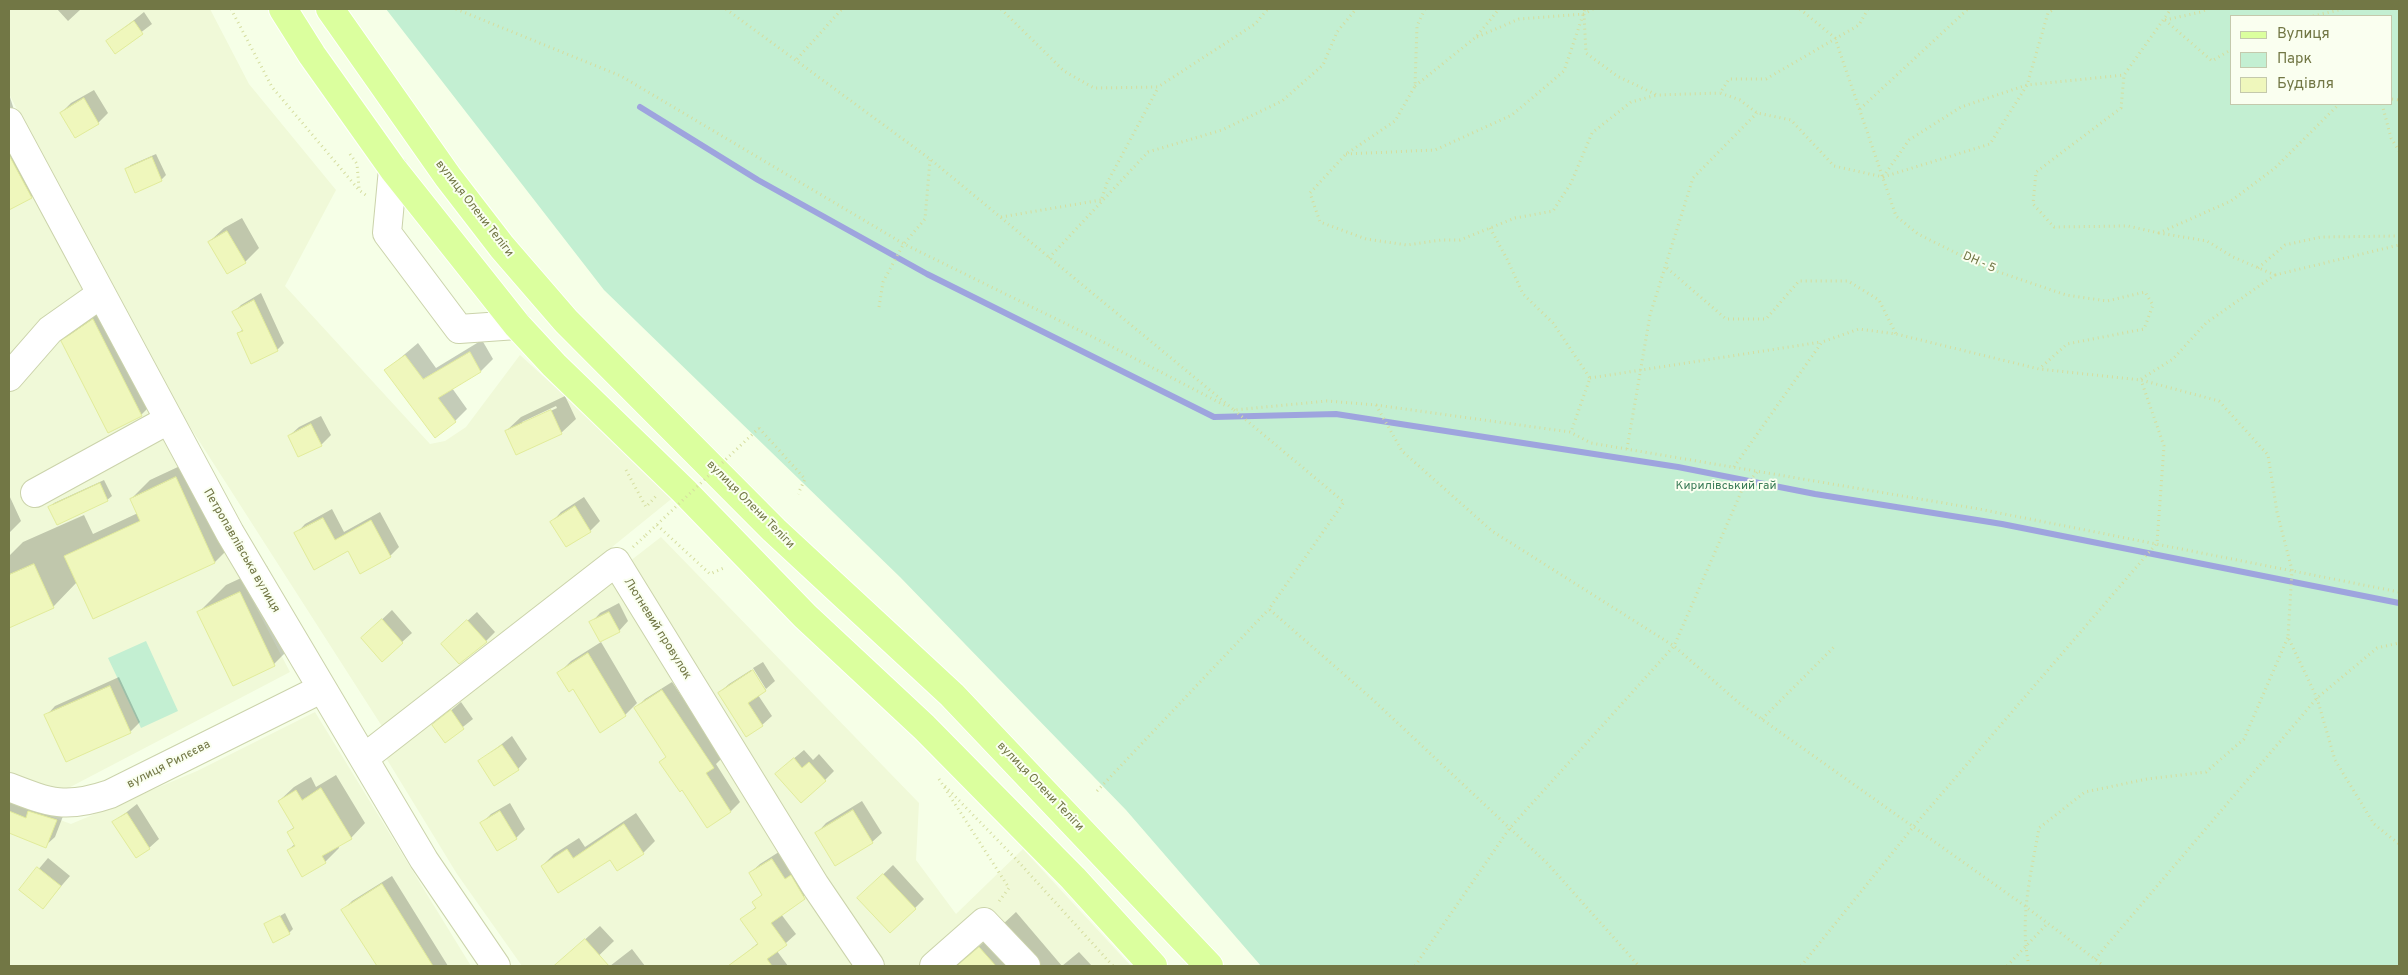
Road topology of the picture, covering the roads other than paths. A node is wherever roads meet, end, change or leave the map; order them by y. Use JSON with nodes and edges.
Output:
{"nodes":[{"id":1,"x":283,"y":9,"type":"edge"},
{"id":2,"x":330,"y":9,"type":"edge"},
{"id":3,"x":9,"y":122,"type":"edge"},
{"id":4,"x":393,"y":169,"type":"junction"},
{"id":5,"x":101,"y":294,"type":"junction"},
{"id":6,"x":517,"y":325,"type":"junction"},
{"id":7,"x":9,"y":376,"type":"edge"},
{"id":8,"x":168,"y":420,"type":"junction"},
{"id":9,"x":35,"y":493,"type":"dead end"},
{"id":10,"x":321,"y":689,"type":"junction"},
{"id":11,"x":364,"y":758,"type":"junction"},
{"id":12,"x":9,"y":787,"type":"edge"},
{"id":13,"x":489,"y":964,"type":"edge"},
{"id":14,"x":870,"y":966,"type":"edge"},
{"id":15,"x":934,"y":966,"type":"edge"},
{"id":16,"x":1026,"y":966,"type":"edge"},
{"id":17,"x":1153,"y":966,"type":"edge"},
{"id":18,"x":1209,"y":966,"type":"edge"}],
"edges":[{"from":1,"to":4,"type":"main road"},
{"from":2,"to":18,"type":"main road","name":"вулиця Олени Теліги"},
{"from":3,"to":5,"type":"street","name":"Петропавлівська вулиця"},
{"from":4,"to":6,"type":"main road"},
{"from":4,"to":6,"type":"street"},
{"from":5,"to":7,"type":"street"},
{"from":5,"to":8,"type":"street","name":"Петропавлівська вулиця"},
{"from":6,"to":17,"type":"main road"},
{"from":8,"to":9,"type":"street"},
{"from":8,"to":10,"type":"street","name":"Петропавлівська вулиця"},
{"from":10,"to":11,"type":"street","name":"Петропавлівська вулиця"},
{"from":10,"to":12,"type":"street","name":"вулиця Рилєєва"},
{"from":11,"to":13,"type":"street","name":"Петропавлівська вулиця"},
{"from":11,"to":14,"type":"street","name":"Лютневий провулок"},
{"from":15,"to":16,"type":"street"}]}
